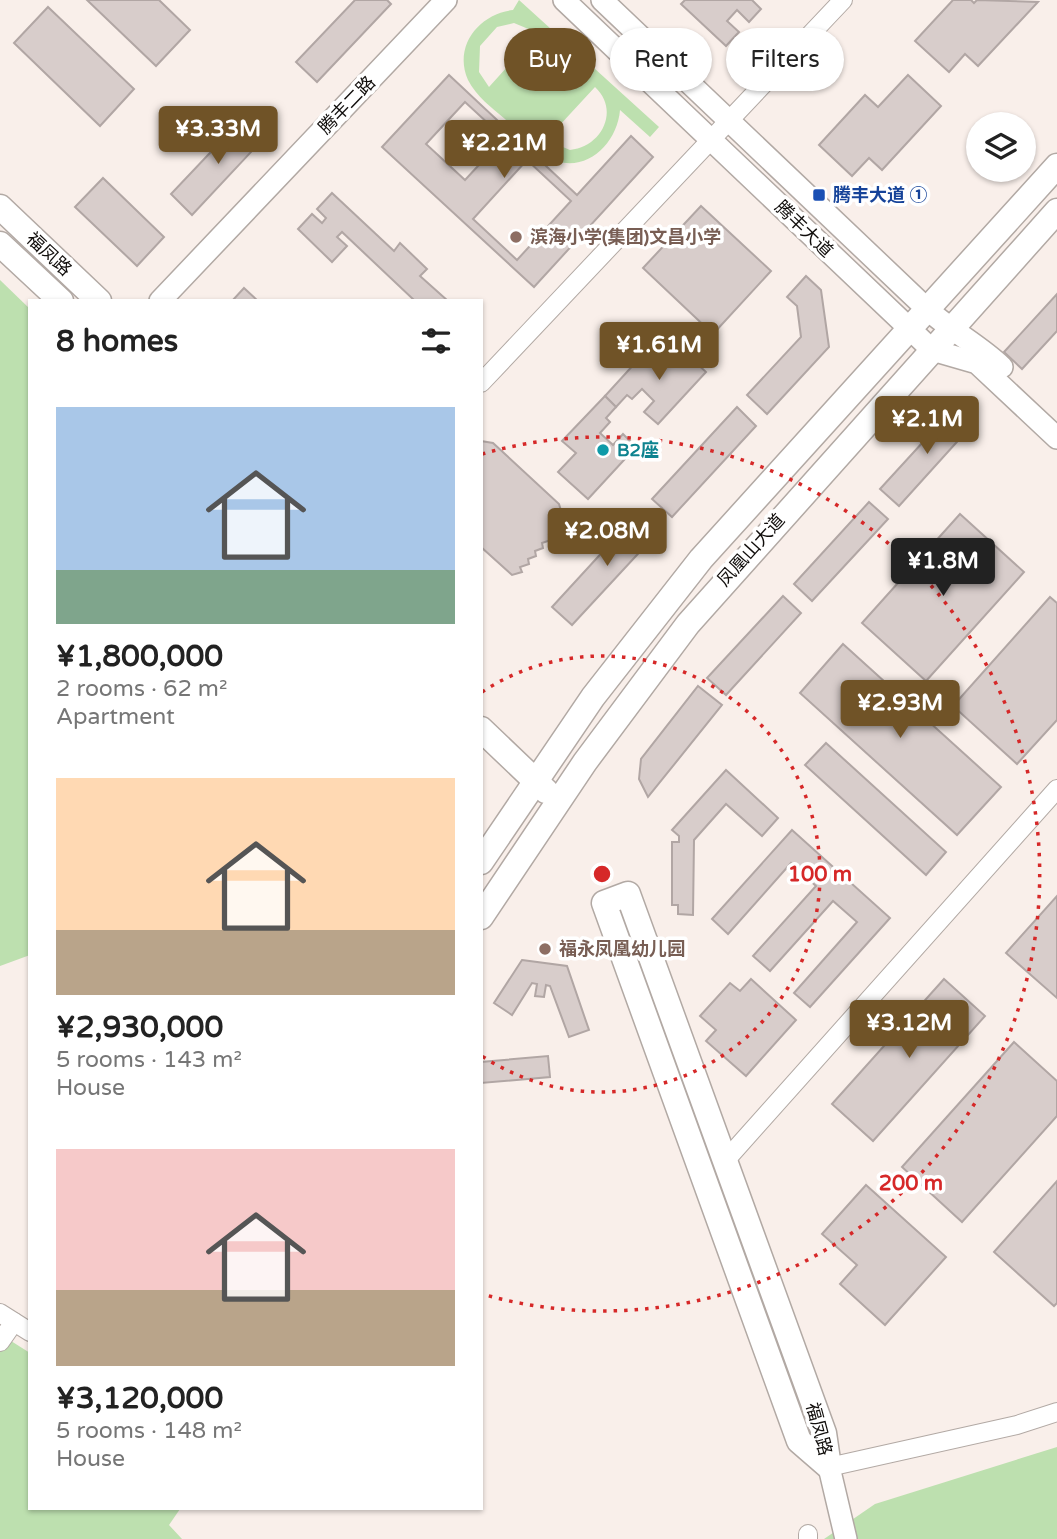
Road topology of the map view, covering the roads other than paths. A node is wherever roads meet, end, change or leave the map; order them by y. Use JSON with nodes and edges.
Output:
{"nodes":[{"id":1,"x":446,"y":0,"type":"edge"},
{"id":2,"x":564,"y":0,"type":"edge"},
{"id":3,"x":602,"y":0,"type":"edge"},
{"id":4,"x":843,"y":0,"type":"edge"},
{"id":5,"x":729,"y":121,"type":"junction"},
{"id":6,"x":711,"y":140,"type":"junction"},
{"id":7,"x":1057,"y":166,"type":"edge"},
{"id":8,"x":0,"y":207,"type":"edge"},
{"id":9,"x":1057,"y":211,"type":"edge"},
{"id":10,"x":0,"y":244,"type":"edge"},
{"id":11,"x":59,"y":299,"type":"edge"},
{"id":12,"x":97,"y":299,"type":"edge"},
{"id":13,"x":162,"y":299,"type":"edge"},
{"id":14,"x":927,"y":309,"type":"junction"},
{"id":15,"x":909,"y":329,"type":"junction"},
{"id":16,"x":950,"y":330,"type":"junction"},
{"id":17,"x":932,"y":350,"type":"junction"},
{"id":18,"x":483,"y":381,"type":"edge"},
{"id":19,"x":1057,"y":419,"type":"edge"},
{"id":20,"x":1057,"y":438,"type":"edge"},
{"id":21,"x":483,"y":731,"type":"edge"},
{"id":22,"x":535,"y":781,"type":"junction"},
{"id":23,"x":1057,"y":789,"type":"edge"},
{"id":24,"x":558,"y":802,"type":"junction"},
{"id":25,"x":483,"y":859,"type":"edge"},
{"id":26,"x":483,"y":914,"type":"edge"},
{"id":27,"x":725,"y":1161,"type":"junction"},
{"id":28,"x":7,"y":1317,"type":"edge"},
{"id":29,"x":28,"y":1331,"type":"edge"},
{"id":30,"x":0,"y":1342,"type":"edge"},
{"id":31,"x":1057,"y":1412,"type":"edge"},
{"id":32,"x":830,"y":1467,"type":"junction"},
{"id":33,"x":846,"y":1539,"type":"edge"}],
"edges":[{"from":1,"to":13,"type":"street","name":"腾丰二路"},
{"from":2,"to":6,"type":"street","name":"腾丰大道"},
{"from":3,"to":5,"type":"street","name":"腾丰大道"},
{"from":4,"to":5,"type":"street"},
{"from":5,"to":6,"type":"street"},
{"from":5,"to":14,"type":"street","name":"腾丰大道"},
{"from":6,"to":15,"type":"street","name":"腾丰大道"},
{"from":6,"to":18,"type":"street"},
{"from":7,"to":14,"type":"main road","name":"凤凰山大道"},
{"from":8,"to":12,"type":"main road","name":"福凤路"},
{"from":9,"to":16,"type":"main road","name":"凤凰山大道"},
{"from":10,"to":11,"type":"main road","name":"福凤路"},
{"from":14,"to":15,"type":"main road","name":"凤凰山大道"},
{"from":14,"to":16,"type":"street","name":"腾丰大道"},
{"from":15,"to":17,"type":"street","name":"腾丰大道"},
{"from":15,"to":22,"type":"main road","name":"凤凰山大道"},
{"from":16,"to":17,"type":"main road","name":"凤凰山大道"},
{"from":16,"to":19,"type":"street","name":"腾丰大道"},
{"from":17,"to":20,"type":"street","name":"腾丰大道"},
{"from":17,"to":24,"type":"main road","name":"凤凰山大道"},
{"from":21,"to":22,"type":"main road"},
{"from":22,"to":24,"type":"main road"},
{"from":22,"to":25,"type":"main road","name":"凤凰山大道"},
{"from":23,"to":27,"type":"street"},
{"from":24,"to":26,"type":"main road","name":"凤凰山大道"},
{"from":27,"to":32,"type":"main road","name":"福凤路"},
{"from":27,"to":32,"type":"main road","name":"福凤路"},
{"from":28,"to":29,"type":"street"},
{"from":28,"to":30,"type":"street"},
{"from":31,"to":32,"type":"street"},
{"from":32,"to":33,"type":"street"}]}
